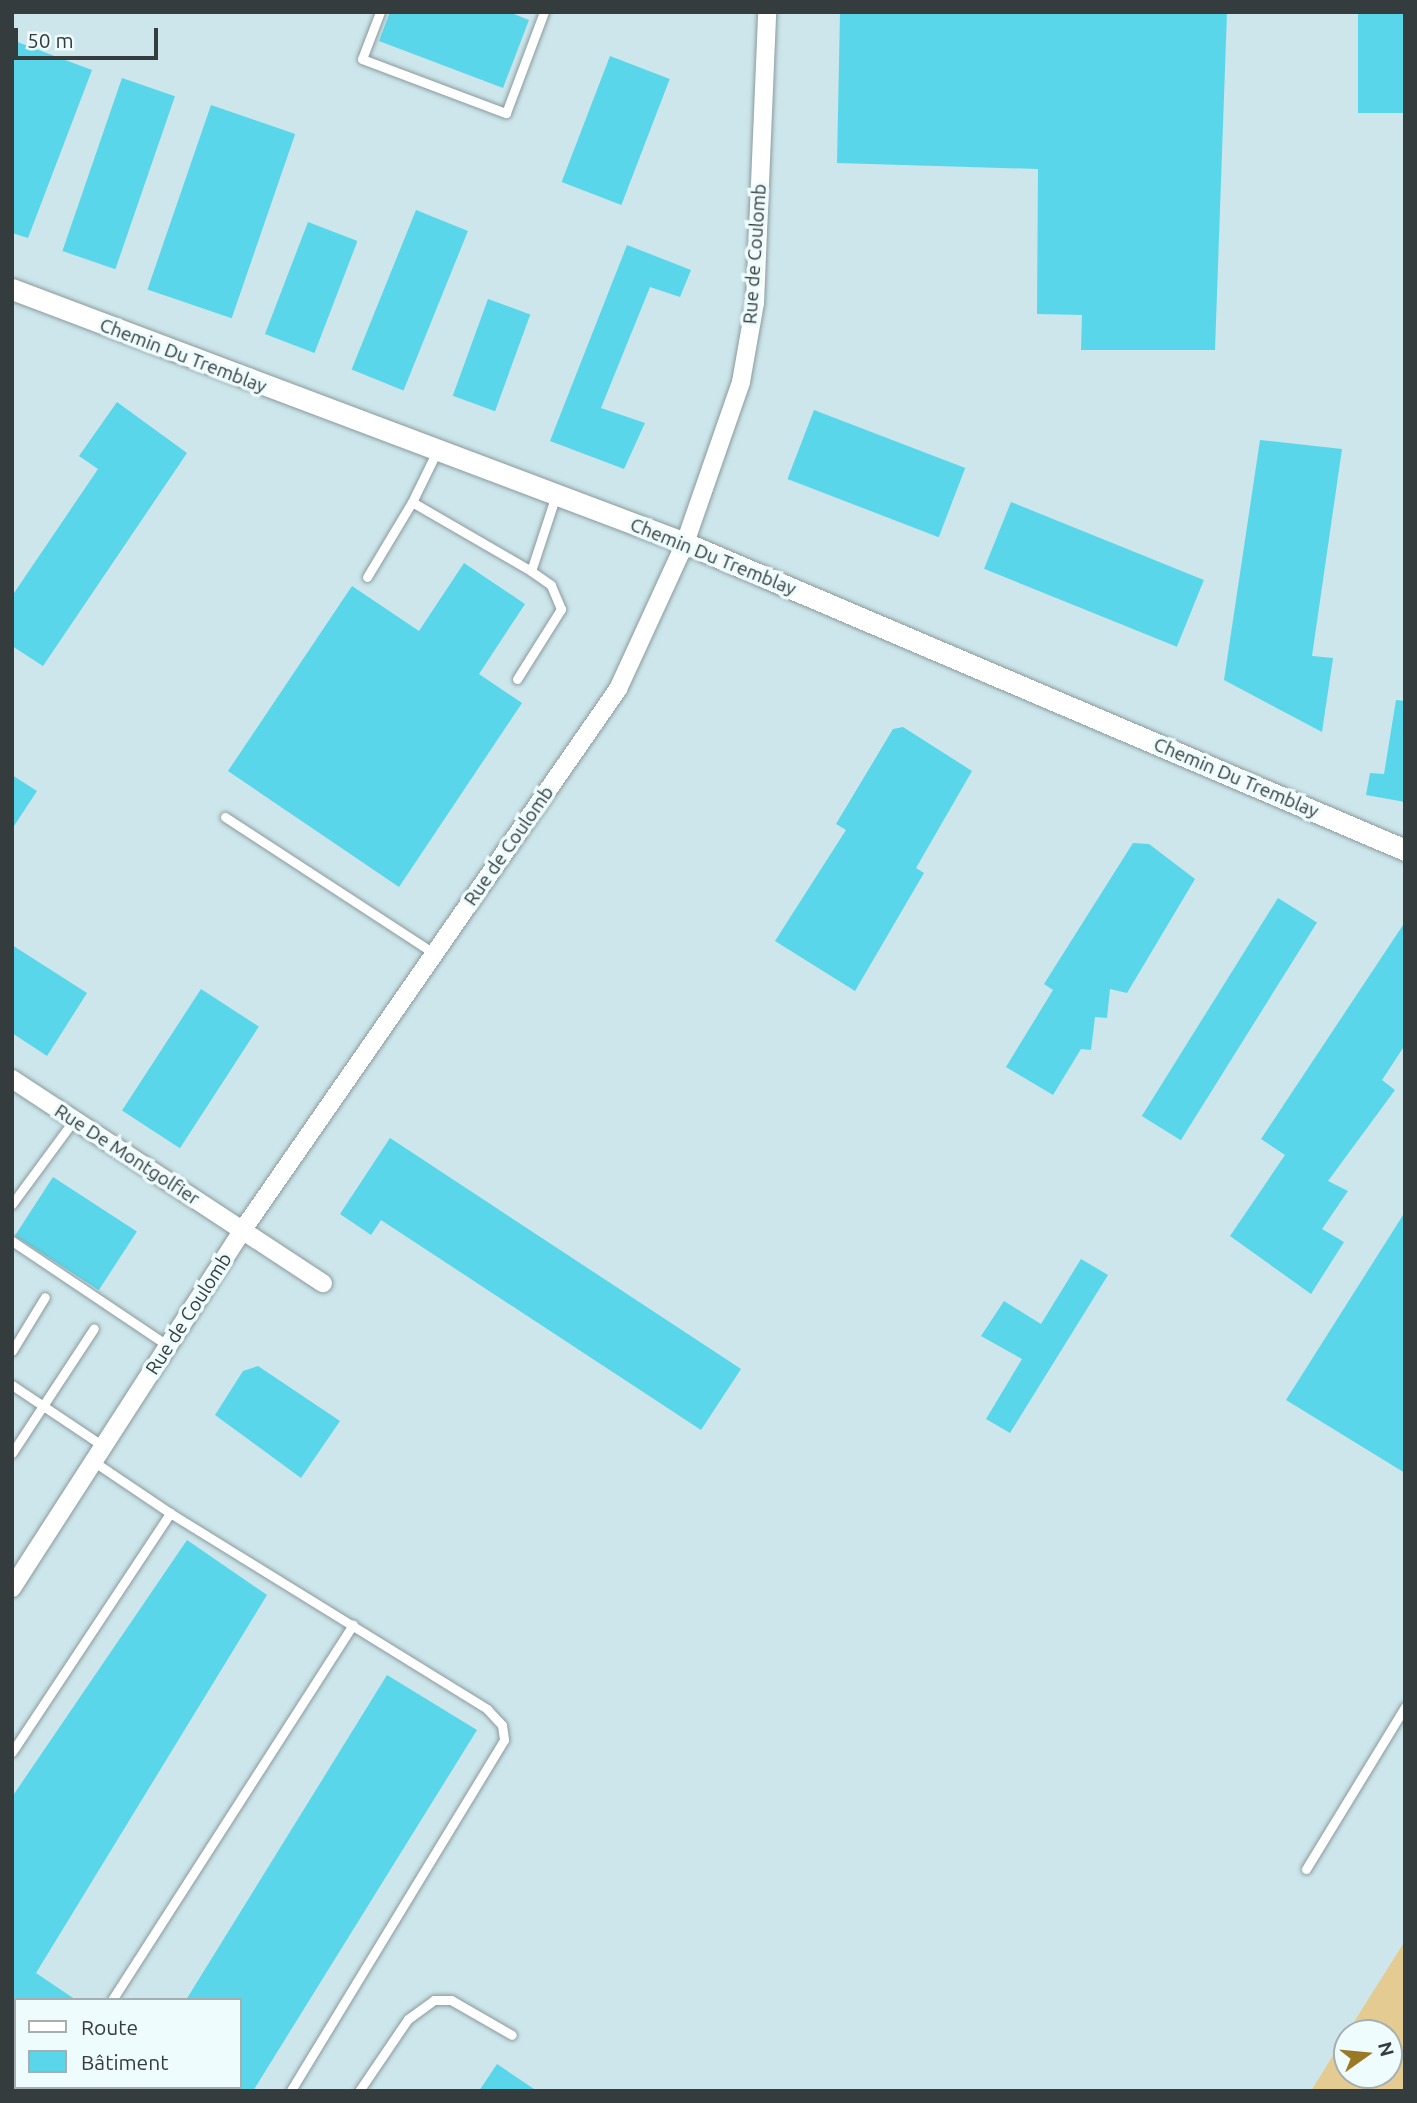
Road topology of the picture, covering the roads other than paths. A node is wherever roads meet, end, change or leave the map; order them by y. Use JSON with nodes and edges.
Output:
{"nodes":[{"id":1,"x":380,"y":12,"type":"edge"},
{"id":2,"x":544,"y":12,"type":"edge"},
{"id":3,"x":767,"y":12,"type":"edge"},
{"id":4,"x":12,"y":289,"type":"edge"},
{"id":5,"x":437,"y":451,"type":"junction"},
{"id":6,"x":556,"y":495,"type":"junction"},
{"id":7,"x":412,"y":502,"type":"junction"},
{"id":8,"x":685,"y":543,"type":"junction"},
{"id":9,"x":531,"y":571,"type":"junction"},
{"id":10,"x":367,"y":577,"type":"dead end"},
{"id":11,"x":517,"y":679,"type":"dead end"},
{"id":12,"x":225,"y":817,"type":"dead end"},
{"id":13,"x":1405,"y":850,"type":"edge"},
{"id":14,"x":434,"y":953,"type":"junction"},
{"id":15,"x":12,"y":1080,"type":"edge"},
{"id":16,"x":74,"y":1120,"type":"junction"},
{"id":17,"x":12,"y":1204,"type":"edge"},
{"id":18,"x":242,"y":1231,"type":"junction"},
{"id":19,"x":12,"y":1241,"type":"edge"},
{"id":20,"x":323,"y":1283,"type":"dead end"},
{"id":21,"x":45,"y":1297,"type":"dead end"},
{"id":22,"x":94,"y":1328,"type":"dead end"},
{"id":23,"x":168,"y":1346,"type":"junction"},
{"id":24,"x":12,"y":1351,"type":"edge"},
{"id":25,"x":12,"y":1385,"type":"edge"},
{"id":26,"x":44,"y":1407,"type":"junction"},
{"id":27,"x":12,"y":1453,"type":"edge"},
{"id":28,"x":98,"y":1454,"type":"junction"},
{"id":29,"x":170,"y":1513,"type":"junction"},
{"id":30,"x":12,"y":1588,"type":"edge"},
{"id":31,"x":354,"y":1625,"type":"junction"},
{"id":32,"x":1405,"y":1707,"type":"edge"},
{"id":33,"x":12,"y":1752,"type":"edge"},
{"id":34,"x":1306,"y":1869,"type":"dead end"},
{"id":35,"x":113,"y":1998,"type":"edge"},
{"id":36,"x":512,"y":2035,"type":"dead end"},
{"id":37,"x":291,"y":2091,"type":"edge"},
{"id":38,"x":359,"y":2091,"type":"edge"}],
"edges":[{"from":1,"to":2,"type":"lane"},
{"from":3,"to":8,"type":"street","name":"Rue de Coulomb"},
{"from":4,"to":5,"type":"street","name":"Chemin Du Tremblay"},
{"from":5,"to":6,"type":"street","name":"Chemin Du Tremblay"},
{"from":5,"to":7,"type":"lane"},
{"from":6,"to":8,"type":"street","name":"Chemin Du Tremblay"},
{"from":6,"to":9,"type":"lane"},
{"from":7,"to":9,"type":"lane"},
{"from":7,"to":10,"type":"lane"},
{"from":8,"to":13,"type":"street","name":"Chemin Du Tremblay"},
{"from":8,"to":14,"type":"street","name":"Rue de Coulomb"},
{"from":9,"to":11,"type":"lane"},
{"from":12,"to":14,"type":"lane"},
{"from":14,"to":18,"type":"street","name":"Rue de Coulomb"},
{"from":15,"to":16,"type":"street","name":"Rue De Montgolfier"},
{"from":16,"to":17,"type":"lane"},
{"from":16,"to":18,"type":"street","name":"Rue De Montgolfier"},
{"from":18,"to":20,"type":"street","name":"Rue De Montgolfier"},
{"from":18,"to":23,"type":"street","name":"Rue de Coulomb"},
{"from":19,"to":23,"type":"lane"},
{"from":21,"to":24,"type":"lane"},
{"from":22,"to":26,"type":"lane"},
{"from":23,"to":28,"type":"street","name":"Rue de Coulomb"},
{"from":25,"to":26,"type":"lane"},
{"from":26,"to":27,"type":"lane"},
{"from":26,"to":28,"type":"lane"},
{"from":28,"to":29,"type":"lane"},
{"from":28,"to":30,"type":"street","name":"Rue de Coulomb"},
{"from":29,"to":31,"type":"lane"},
{"from":29,"to":33,"type":"lane"},
{"from":31,"to":35,"type":"lane"},
{"from":31,"to":37,"type":"lane"},
{"from":32,"to":34,"type":"lane"},
{"from":36,"to":38,"type":"lane"}]}
